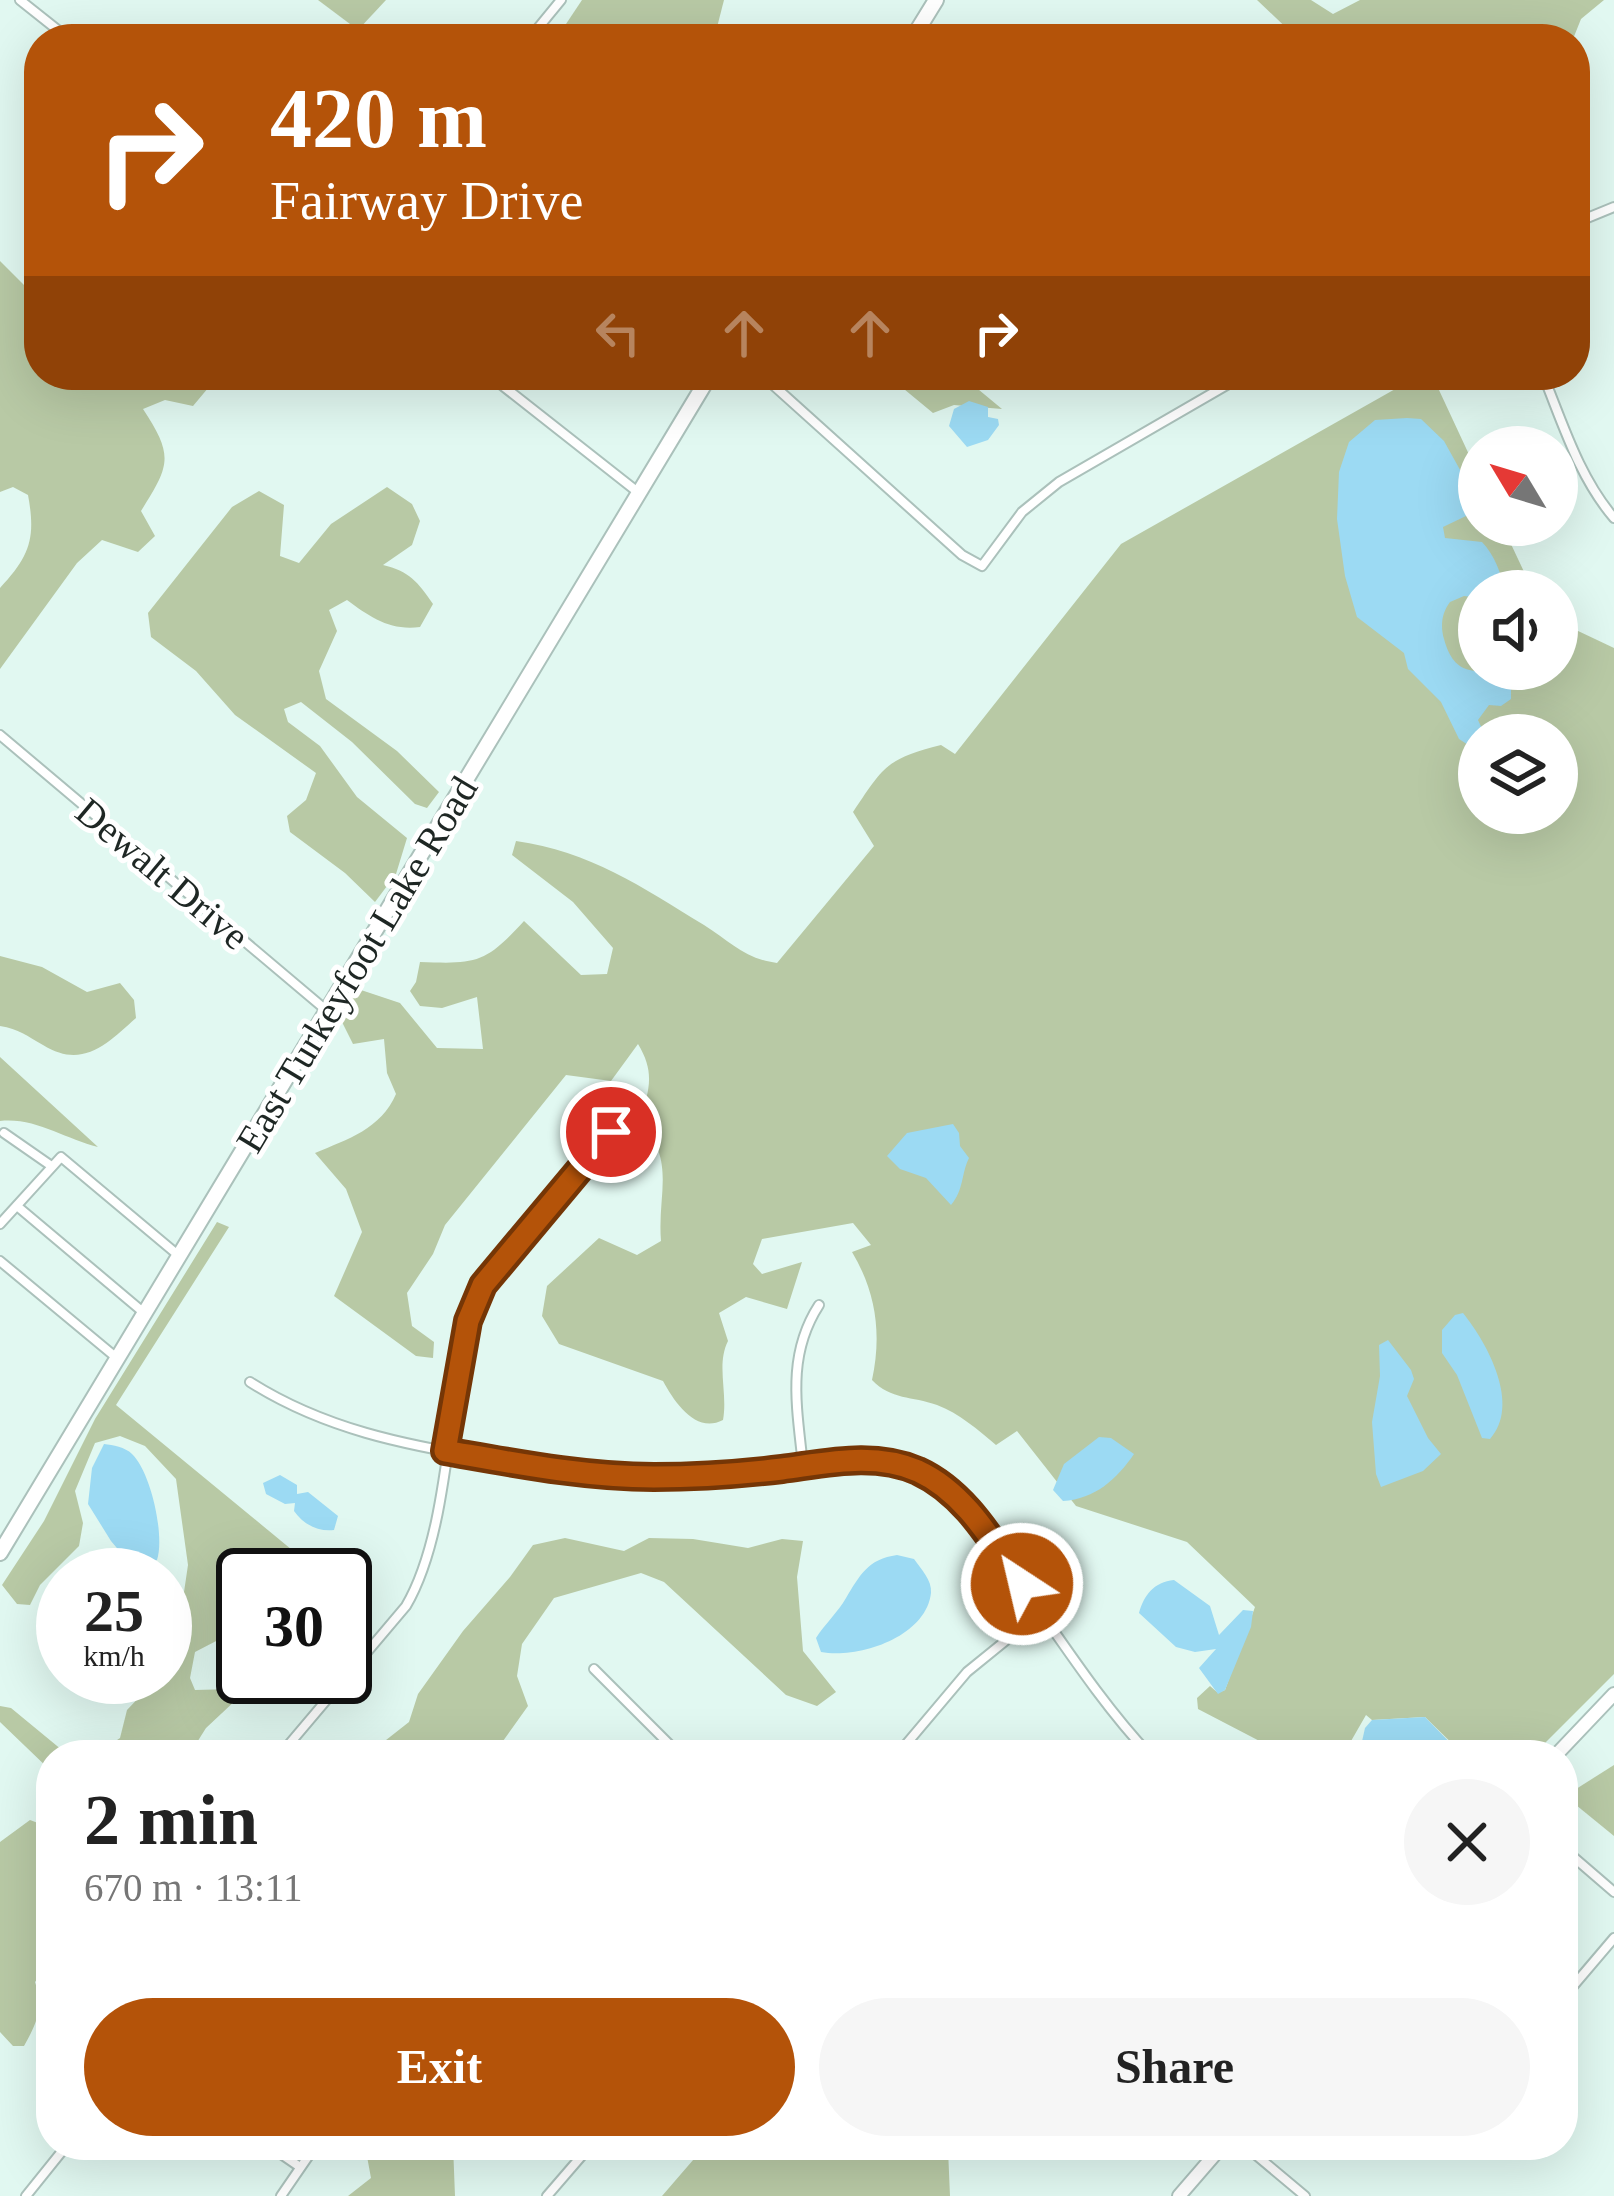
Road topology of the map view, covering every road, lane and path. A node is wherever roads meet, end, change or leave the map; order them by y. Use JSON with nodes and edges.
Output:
{"nodes":[{"id":1,"x":20,"y":0,"type":"edge"},
{"id":2,"x":561,"y":0,"type":"edge"},
{"id":3,"x":50,"y":24,"type":"edge"},
{"id":4,"x":542,"y":24,"type":"edge"},
{"id":5,"x":508,"y":390,"type":"edge"},
{"id":6,"x":701,"y":390,"type":"edge"},
{"id":7,"x":779,"y":390,"type":"edge"},
{"id":8,"x":1218,"y":390,"type":"edge"},
{"id":9,"x":1550,"y":390,"type":"edge"},
{"id":10,"x":639,"y":493,"type":"junction"},
{"id":11,"x":1614,"y":518,"type":"edge"},
{"id":12,"x":0,"y":735,"type":"edge"},
{"id":13,"x":326,"y":1010,"type":"junction"},
{"id":14,"x":4,"y":1132,"type":"dead end"},
{"id":15,"x":611,"y":1132,"type":"dead end"},
{"id":16,"x":50,"y":1165,"type":"junction"},
{"id":17,"x":16,"y":1205,"type":"junction"},
{"id":18,"x":0,"y":1224,"type":"edge"},
{"id":19,"x":179,"y":1256,"type":"junction"},
{"id":20,"x":0,"y":1262,"type":"edge"},
{"id":21,"x":819,"y":1305,"type":"dead end"},
{"id":22,"x":145,"y":1313,"type":"junction"},
{"id":23,"x":118,"y":1359,"type":"junction"},
{"id":24,"x":250,"y":1382,"type":"dead end"},
{"id":25,"x":445,"y":1451,"type":"junction"},
{"id":26,"x":802,"y":1466,"type":"junction"},
{"id":27,"x":0,"y":1553,"type":"edge"},
{"id":28,"x":1041,"y":1612,"type":"junction"},
{"id":29,"x":594,"y":1669,"type":"dead end"},
{"id":30,"x":1614,"y":1694,"type":"edge"},
{"id":31,"x":293,"y":1740,"type":"edge"},
{"id":32,"x":665,"y":1740,"type":"edge"},
{"id":33,"x":910,"y":1740,"type":"edge"},
{"id":34,"x":1137,"y":1740,"type":"edge"},
{"id":35,"x":1570,"y":1740,"type":"edge"},
{"id":36,"x":1578,"y":1861,"type":"edge"},
{"id":37,"x":1614,"y":1892,"type":"edge"},
{"id":38,"x":1614,"y":1938,"type":"edge"},
{"id":39,"x":1578,"y":1980,"type":"edge"},
{"id":40,"x":55,"y":2160,"type":"edge"},
{"id":41,"x":290,"y":2160,"type":"edge"},
{"id":42,"x":306,"y":2160,"type":"edge"},
{"id":43,"x":578,"y":2160,"type":"edge"},
{"id":44,"x":1210,"y":2160,"type":"edge"},
{"id":45,"x":1262,"y":2160,"type":"edge"},
{"id":46,"x":301,"y":2168,"type":"junction"},
{"id":47,"x":26,"y":2196,"type":"edge"},
{"id":48,"x":281,"y":2196,"type":"edge"},
{"id":49,"x":547,"y":2196,"type":"edge"},
{"id":50,"x":1179,"y":2196,"type":"edge"},
{"id":51,"x":1305,"y":2196,"type":"edge"}],
"edges":[{"from":1,"to":3,"type":"street"},
{"from":2,"to":4,"type":"street"},
{"from":5,"to":10,"type":"street"},
{"from":6,"to":10,"type":"main road","name":"East Turkeyfoot Lake Road"},
{"from":7,"to":8,"type":"street"},
{"from":9,"to":11,"type":"street"},
{"from":10,"to":13,"type":"main road","name":"East Turkeyfoot Lake Road"},
{"from":12,"to":13,"type":"street","name":"Dewalt Drive"},
{"from":13,"to":19,"type":"main road","name":"East Turkeyfoot Lake Road"},
{"from":14,"to":16,"type":"street"},
{"from":15,"to":25,"type":"street"},
{"from":16,"to":17,"type":"street"},
{"from":16,"to":19,"type":"street"},
{"from":17,"to":18,"type":"street"},
{"from":17,"to":22,"type":"street"},
{"from":19,"to":22,"type":"main road","name":"East Turkeyfoot Lake Road"},
{"from":20,"to":23,"type":"street"},
{"from":21,"to":26,"type":"street"},
{"from":22,"to":23,"type":"main road","name":"East Turkeyfoot Lake Road"},
{"from":23,"to":27,"type":"main road","name":"East Turkeyfoot Lake Road"},
{"from":24,"to":25,"type":"street"},
{"from":25,"to":26,"type":"street"},
{"from":25,"to":31,"type":"street"},
{"from":26,"to":28,"type":"street"},
{"from":28,"to":33,"type":"street"},
{"from":28,"to":34,"type":"street"},
{"from":29,"to":32,"type":"street"},
{"from":30,"to":35,"type":"street"},
{"from":36,"to":37,"type":"street"},
{"from":38,"to":39,"type":"street"},
{"from":40,"to":47,"type":"street"},
{"from":41,"to":46,"type":"street"},
{"from":42,"to":46,"type":"street"},
{"from":43,"to":49,"type":"street"},
{"from":44,"to":50,"type":"street"},
{"from":45,"to":51,"type":"street"},
{"from":46,"to":48,"type":"street"}]}
